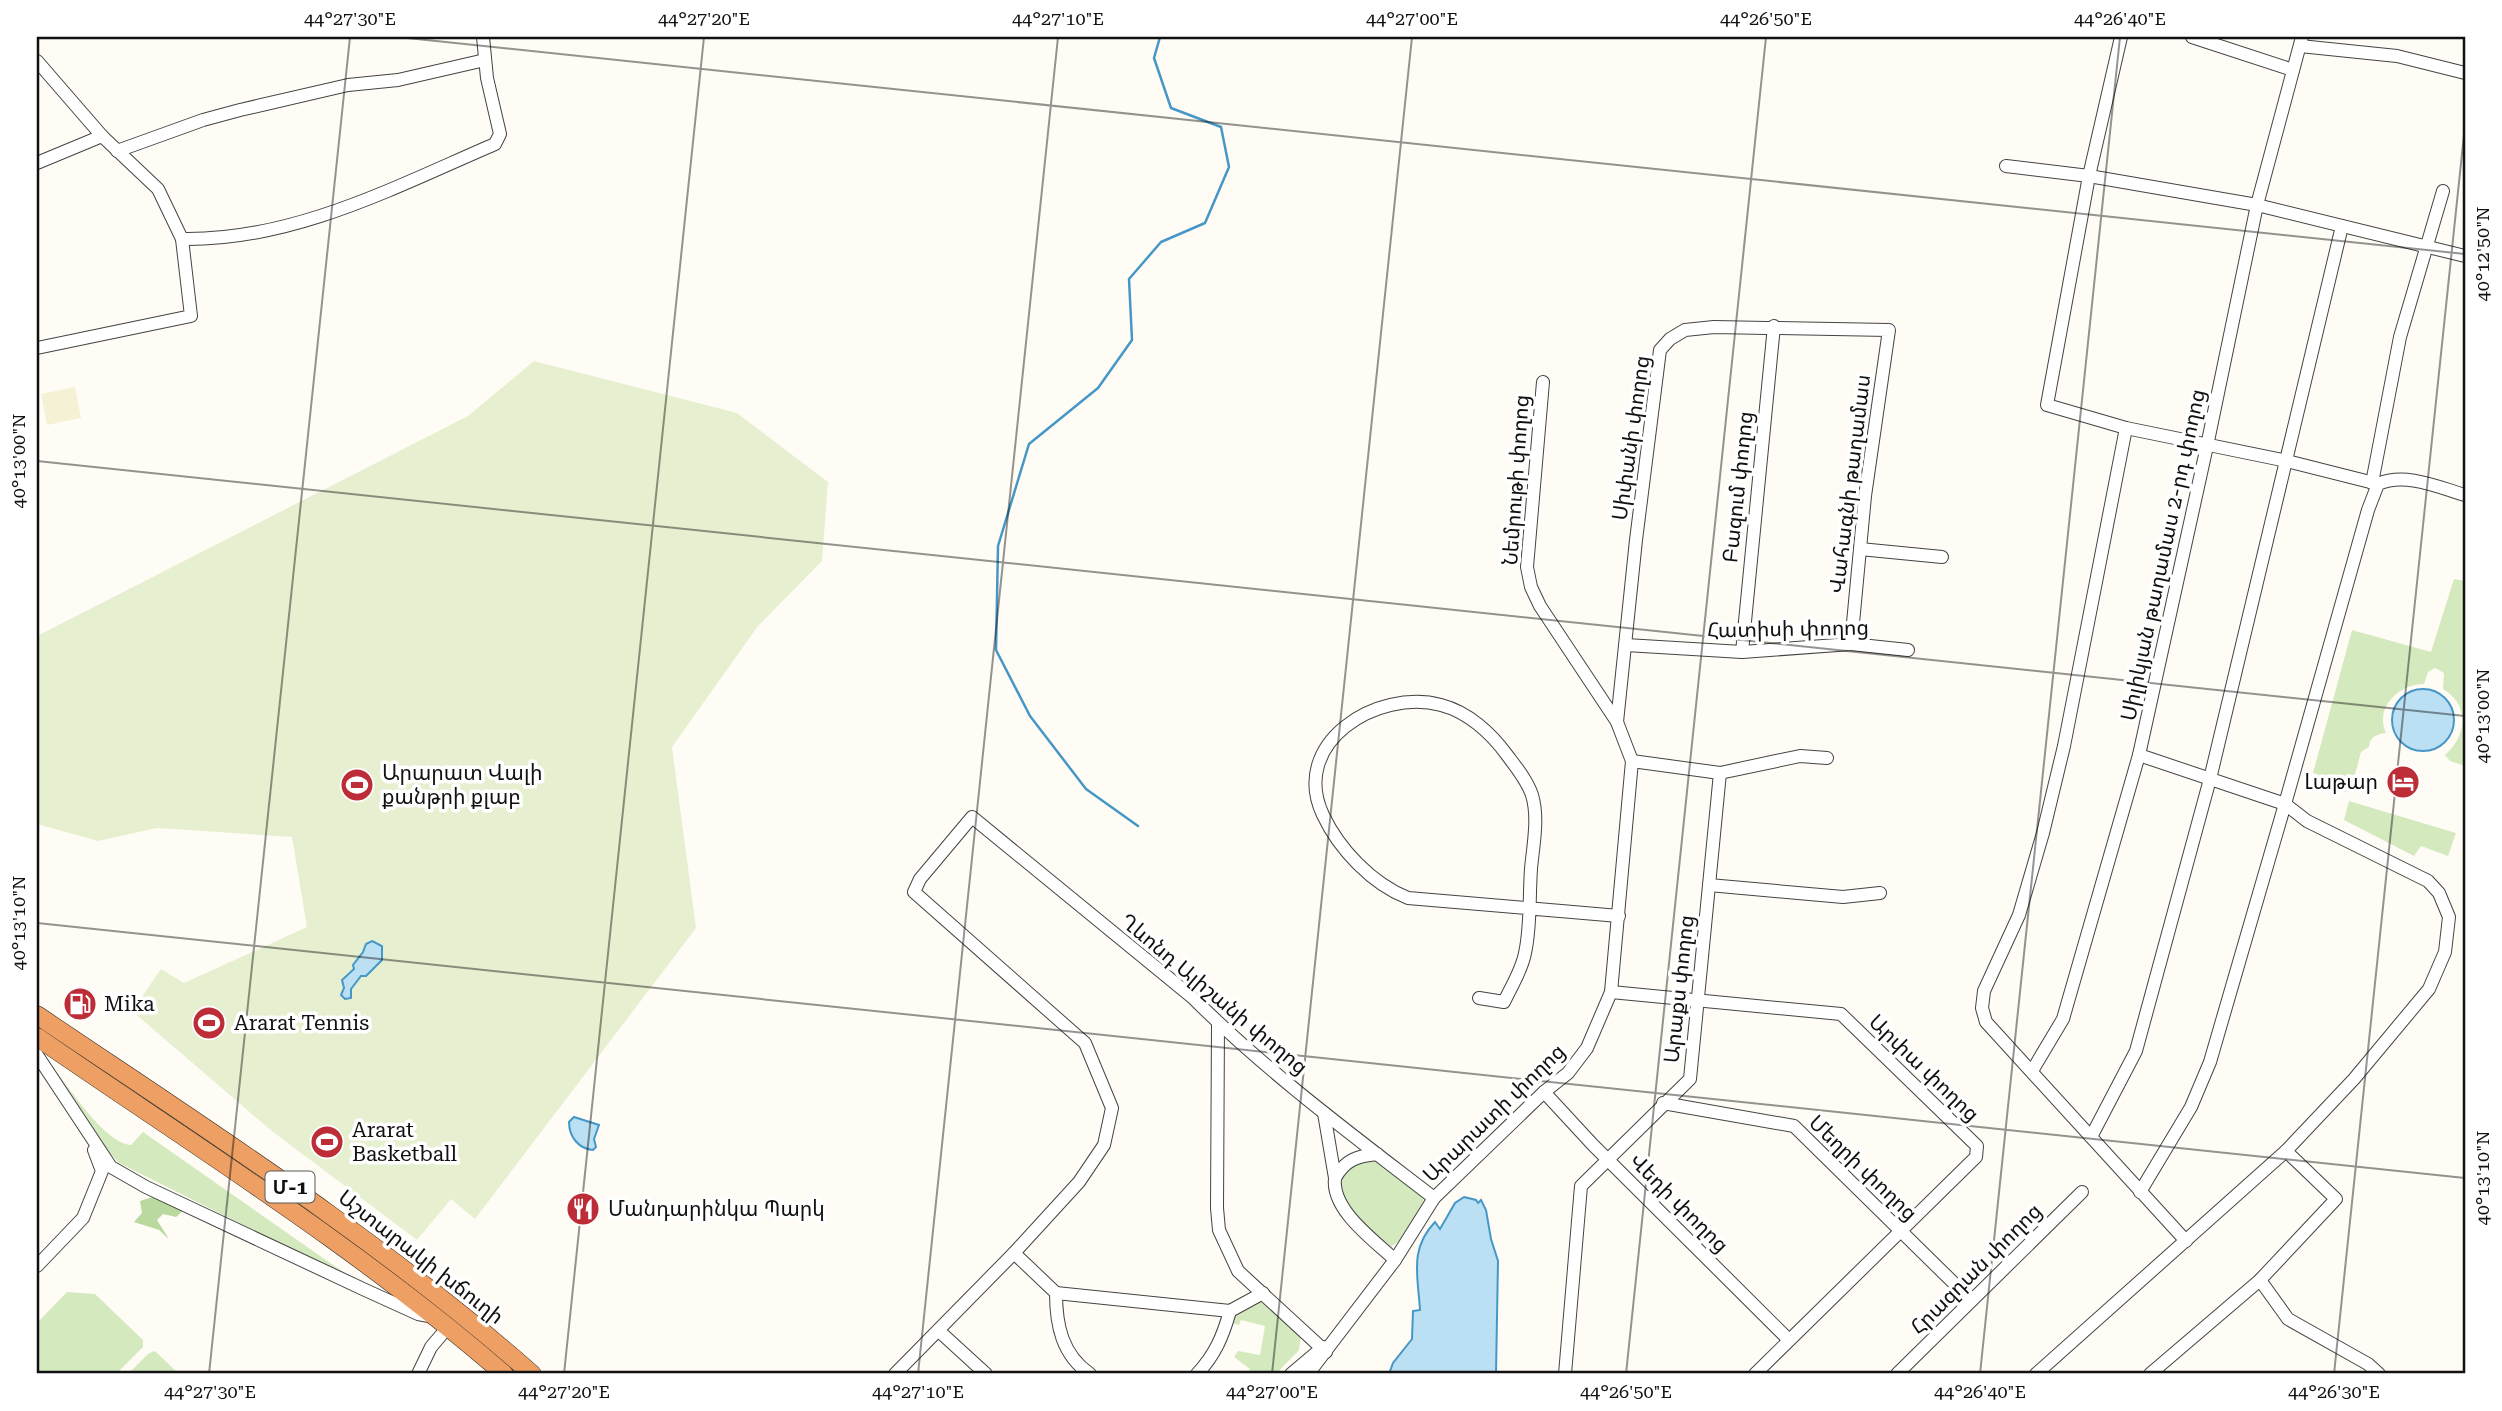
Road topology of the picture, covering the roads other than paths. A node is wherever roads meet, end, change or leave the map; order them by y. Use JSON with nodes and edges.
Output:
{"nodes":[{"id":1,"x":483,"y":37,"type":"edge"},
{"id":2,"x":2122,"y":37,"type":"edge"},
{"id":3,"x":2192,"y":37,"type":"edge"},
{"id":4,"x":2301,"y":41,"type":"edge"},
{"id":5,"x":485,"y":60,"type":"junction"},
{"id":6,"x":37,"y":61,"type":"edge"},
{"id":7,"x":2293,"y":70,"type":"junction"},
{"id":8,"x":2465,"y":73,"type":"edge"},
{"id":9,"x":102,"y":136,"type":"junction"},
{"id":10,"x":117,"y":151,"type":"junction"},
{"id":11,"x":37,"y":163,"type":"edge"},
{"id":12,"x":2006,"y":166,"type":"dead end"},
{"id":13,"x":2089,"y":176,"type":"junction"},
{"id":14,"x":2443,"y":191,"type":"dead end"},
{"id":15,"x":2257,"y":205,"type":"junction"},
{"id":16,"x":2342,"y":226,"type":"junction"},
{"id":17,"x":182,"y":239,"type":"junction"},
{"id":18,"x":2427,"y":247,"type":"junction"},
{"id":19,"x":2465,"y":256,"type":"edge"},
{"id":20,"x":1774,"y":326,"type":"junction"},
{"id":21,"x":1889,"y":330,"type":"joint"},
{"id":22,"x":37,"y":348,"type":"edge"},
{"id":23,"x":1543,"y":382,"type":"dead end"},
{"id":24,"x":2126,"y":428,"type":"junction"},
{"id":25,"x":2207,"y":446,"type":"junction"},
{"id":26,"x":2287,"y":461,"type":"junction"},
{"id":27,"x":2375,"y":484,"type":"junction"},
{"id":28,"x":2465,"y":495,"type":"edge"},
{"id":29,"x":1860,"y":549,"type":"junction"},
{"id":30,"x":1942,"y":556,"type":"dead end"},
{"id":31,"x":1851,"y":644,"type":"junction"},
{"id":32,"x":1626,"y":645,"type":"junction"},
{"id":33,"x":1908,"y":650,"type":"dead end"},
{"id":34,"x":1742,"y":652,"type":"junction"},
{"id":35,"x":1617,"y":722,"type":"junction"},
{"id":36,"x":2139,"y":755,"type":"junction"},
{"id":37,"x":1827,"y":758,"type":"dead end"},
{"id":38,"x":1632,"y":761,"type":"junction"},
{"id":39,"x":1720,"y":773,"type":"junction"},
{"id":40,"x":2210,"y":779,"type":"junction"},
{"id":41,"x":2285,"y":804,"type":"junction"},
{"id":42,"x":1709,"y":885,"type":"junction"},
{"id":43,"x":1880,"y":893,"type":"dead end"},
{"id":44,"x":1529,"y":908,"type":"junction"},
{"id":45,"x":1619,"y":916,"type":"junction"},
{"id":46,"x":1611,"y":992,"type":"junction"},
{"id":47,"x":1479,"y":998,"type":"dead end"},
{"id":48,"x":1699,"y":999,"type":"junction"},
{"id":49,"x":37,"y":1015,"type":"edge"},
{"id":50,"x":1218,"y":1023,"type":"junction"},
{"id":51,"x":37,"y":1037,"type":"edge"},
{"id":52,"x":37,"y":1055,"type":"edge"},
{"id":53,"x":2032,"y":1071,"type":"junction"},
{"id":54,"x":1544,"y":1092,"type":"junction"},
{"id":55,"x":1663,"y":1103,"type":"junction"},
{"id":56,"x":1324,"y":1112,"type":"junction"},
{"id":57,"x":87,"y":1130,"type":"junction"},
{"id":58,"x":2091,"y":1137,"type":"junction"},
{"id":59,"x":2286,"y":1151,"type":"junction"},
{"id":60,"x":1377,"y":1154,"type":"junction"},
{"id":61,"x":1607,"y":1158,"type":"junction"},
{"id":62,"x":1335,"y":1178,"type":"junction"},
{"id":63,"x":2082,"y":1192,"type":"dead end"},
{"id":64,"x":2140,"y":1192,"type":"junction"},
{"id":65,"x":1434,"y":1198,"type":"junction"},
{"id":66,"x":1902,"y":1230,"type":"junction"},
{"id":67,"x":2186,"y":1241,"type":"junction"},
{"id":68,"x":1014,"y":1253,"type":"junction"},
{"id":69,"x":1395,"y":1261,"type":"junction"},
{"id":70,"x":37,"y":1266,"type":"edge"},
{"id":71,"x":2260,"y":1280,"type":"junction"},
{"id":72,"x":1056,"y":1293,"type":"junction"},
{"id":73,"x":1263,"y":1293,"type":"junction"},
{"id":74,"x":1971,"y":1300,"type":"junction"},
{"id":75,"x":1230,"y":1311,"type":"junction"},
{"id":76,"x":442,"y":1322,"type":"junction"},
{"id":77,"x":940,"y":1331,"type":"junction"},
{"id":78,"x":1789,"y":1340,"type":"junction"},
{"id":79,"x":1327,"y":1347,"type":"junction"},
{"id":80,"x":418,"y":1374,"type":"edge"},
{"id":81,"x":504,"y":1374,"type":"edge"},
{"id":82,"x":532,"y":1374,"type":"edge"},
{"id":83,"x":895,"y":1374,"type":"edge"},
{"id":84,"x":986,"y":1374,"type":"edge"},
{"id":85,"x":1090,"y":1374,"type":"edge"},
{"id":86,"x":1197,"y":1374,"type":"edge"},
{"id":87,"x":1291,"y":1374,"type":"edge"},
{"id":88,"x":1308,"y":1374,"type":"edge"},
{"id":89,"x":1565,"y":1374,"type":"edge"},
{"id":90,"x":1755,"y":1374,"type":"edge"},
{"id":91,"x":1897,"y":1374,"type":"edge"},
{"id":92,"x":2036,"y":1374,"type":"edge"},
{"id":93,"x":2150,"y":1374,"type":"edge"},
{"id":94,"x":2379,"y":1374,"type":"edge"}],
"edges":[{"from":1,"to":5,"type":"street"},
{"from":2,"to":13,"type":"street"},
{"from":3,"to":7,"type":"street"},
{"from":4,"to":7,"type":"street","name":"Սիլիկյան թաղամաս 2-րդ փողոց"},
{"from":4,"to":8,"type":"street"},
{"from":5,"to":10,"type":"street"},
{"from":5,"to":17,"type":"street"},
{"from":6,"to":9,"type":"street"},
{"from":7,"to":15,"type":"street","name":"Սիլիկյան թաղամաս 2-րդ փողոց"},
{"from":9,"to":10,"type":"street"},
{"from":9,"to":11,"type":"street"},
{"from":10,"to":17,"type":"street"},
{"from":12,"to":13,"type":"street"},
{"from":13,"to":15,"type":"street"},
{"from":13,"to":24,"type":"street"},
{"from":14,"to":18,"type":"street"},
{"from":15,"to":16,"type":"street"},
{"from":15,"to":25,"type":"street","name":"Սիլիկյան թաղամաս 2-րդ փողոց"},
{"from":16,"to":18,"type":"street"},
{"from":16,"to":26,"type":"street"},
{"from":17,"to":22,"type":"street"},
{"from":18,"to":19,"type":"street"},
{"from":18,"to":27,"type":"street"},
{"from":20,"to":21,"type":"street","name":"Սիփանի փողոց"},
{"from":20,"to":32,"type":"street","name":"Սիփանի փողոց"},
{"from":20,"to":34,"type":"street","name":"Բազում փողոց"},
{"from":21,"to":29,"type":"street","name":"Վահագնի թաղամաս"},
{"from":23,"to":35,"type":"street","name":"Նեմրութի փողոց"},
{"from":24,"to":25,"type":"street"},
{"from":24,"to":53,"type":"street"},
{"from":25,"to":26,"type":"street"},
{"from":25,"to":36,"type":"street","name":"Սիլիկյան թաղամաս 2-րդ փողոց"},
{"from":26,"to":27,"type":"street"},
{"from":26,"to":40,"type":"street"},
{"from":27,"to":28,"type":"street"},
{"from":27,"to":41,"type":"street"},
{"from":29,"to":30,"type":"street"},
{"from":29,"to":31,"type":"street","name":"Վահագնի թաղամաս"},
{"from":31,"to":33,"type":"street","name":"Հատիսի փողոց"},
{"from":31,"to":34,"type":"street","name":"Հատիսի փողոց"},
{"from":32,"to":34,"type":"street","name":"Հատիսի փողոց"},
{"from":32,"to":35,"type":"street","name":"Սիփանի փողոց"},
{"from":35,"to":38,"type":"street","name":"Արարատի փողոց"},
{"from":36,"to":40,"type":"street"},
{"from":36,"to":53,"type":"street","name":"Սիլիկյան թաղամաս 2-րդ փողոց"},
{"from":37,"to":39,"type":"street"},
{"from":38,"to":39,"type":"street"},
{"from":38,"to":45,"type":"street","name":"Արարատի փողոց"},
{"from":39,"to":42,"type":"street","name":"Արաքս փողոց"},
{"from":40,"to":41,"type":"street"},
{"from":40,"to":58,"type":"street"},
{"from":41,"to":59,"type":"street"},
{"from":41,"to":64,"type":"street"},
{"from":42,"to":43,"type":"street"},
{"from":42,"to":48,"type":"street","name":"Արաքս փողոց"},
{"from":44,"to":44,"type":"street"},
{"from":44,"to":45,"type":"street"},
{"from":44,"to":47,"type":"street"},
{"from":45,"to":46,"type":"street","name":"Արարատի փողոց"},
{"from":46,"to":48,"type":"street","name":"Արփա փողոց"},
{"from":46,"to":54,"type":"street","name":"Արարատի փողոց"},
{"from":48,"to":55,"type":"street","name":"Արաքս փողոց"},
{"from":48,"to":66,"type":"street","name":"Արփա փողոց"},
{"from":49,"to":82,"type":"highway","name":"Աշտարակի խճուղի","number":"Մ-1"},
{"from":50,"to":56,"type":"street","name":"Ղևոնդ Ալիշանի փողոց"},
{"from":50,"to":68,"type":"street","name":"Ղևոնդ Ալիշանի փողոց"},
{"from":50,"to":73,"type":"street"},
{"from":51,"to":76,"type":"highway","name":"Աշտարակի խճուղի","number":"Մ-1"},
{"from":52,"to":57,"type":"street"},
{"from":53,"to":58,"type":"street"},
{"from":54,"to":61,"type":"street","name":"Վեդի փողոց"},
{"from":54,"to":65,"type":"street","name":"Արարատի փողոց"},
{"from":55,"to":61,"type":"street","name":"Արաքս փողոց"},
{"from":55,"to":66,"type":"street","name":"Մեղրի փողոց"},
{"from":56,"to":60,"type":"street","name":"Ղևոնդ Ալիշանի փողոց"},
{"from":56,"to":62,"type":"street"},
{"from":57,"to":70,"type":"street"},
{"from":57,"to":76,"type":"street"},
{"from":58,"to":64,"type":"street"},
{"from":59,"to":67,"type":"street"},
{"from":59,"to":71,"type":"street"},
{"from":60,"to":62,"type":"street"},
{"from":60,"to":65,"type":"street","name":"Ղևոնդ Ալիշանի փողոց"},
{"from":61,"to":78,"type":"street","name":"Վեդի փողոց"},
{"from":61,"to":89,"type":"street","name":"Արաքս փողոց"},
{"from":62,"to":69,"type":"street"},
{"from":63,"to":74,"type":"street","name":"Հրազդան փողոց"},
{"from":64,"to":67,"type":"street"},
{"from":65,"to":69,"type":"street","name":"Արարատի փողոց"},
{"from":66,"to":74,"type":"street","name":"Մեղրի փողոց"},
{"from":66,"to":78,"type":"street","name":"Արփա փողոց"},
{"from":67,"to":92,"type":"street"},
{"from":68,"to":72,"type":"street"},
{"from":68,"to":77,"type":"street"},
{"from":69,"to":79,"type":"street","name":"Արարատի փողոց"},
{"from":71,"to":93,"type":"street"},
{"from":71,"to":94,"type":"street"},
{"from":72,"to":75,"type":"street"},
{"from":72,"to":85,"type":"street"},
{"from":73,"to":75,"type":"street"},
{"from":73,"to":79,"type":"street"},
{"from":74,"to":91,"type":"street","name":"Հրազդան փողոց"},
{"from":75,"to":86,"type":"street"},
{"from":76,"to":80,"type":"street"},
{"from":76,"to":81,"type":"highway","name":"Աշտարակի խճուղի","number":"Մ-1"},
{"from":77,"to":83,"type":"street"},
{"from":77,"to":84,"type":"street"},
{"from":78,"to":90,"type":"street","name":"Արփա փողոց"},
{"from":79,"to":87,"type":"street","name":"Արարատի փողոց"},
{"from":79,"to":88,"type":"street","name":"Արարատի փողոց"}]}
